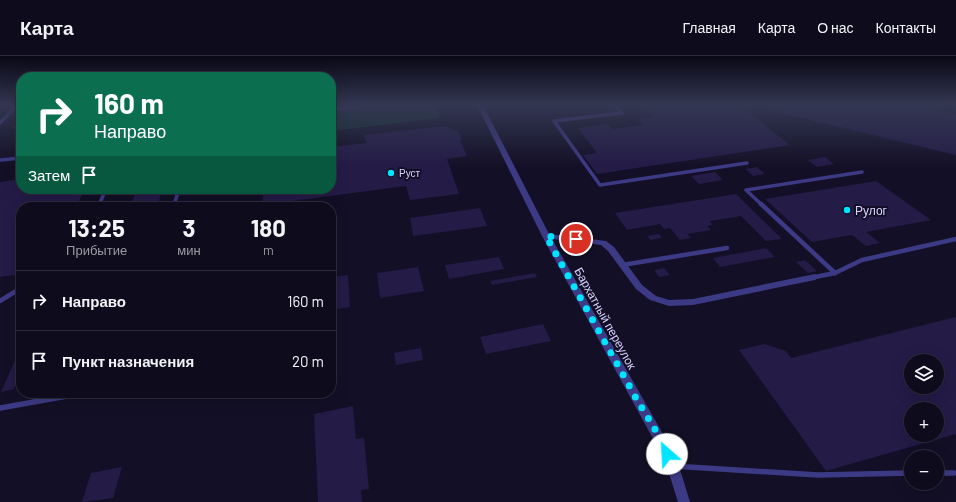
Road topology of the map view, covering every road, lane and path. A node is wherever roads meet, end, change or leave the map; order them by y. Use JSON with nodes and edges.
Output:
{"nodes":[{"id":1,"x":490,"y":126,"type":"edge"},
{"id":2,"x":558,"y":126,"type":"edge"},
{"id":3,"x":16,"y":158,"type":"edge"},
{"id":4,"x":0,"y":160,"type":"edge"},
{"id":5,"x":747,"y":163,"type":"dead end"},
{"id":6,"x":862,"y":172,"type":"dead end"},
{"id":7,"x":546,"y":236,"type":"junction"},
{"id":8,"x":956,"y":239,"type":"edge"},
{"id":9,"x":727,"y":248,"type":"dead end"},
{"id":10,"x":622,"y":264,"type":"junction"},
{"id":11,"x":835,"y":273,"type":"junction"},
{"id":12,"x":815,"y":277,"type":"joint"},
{"id":13,"x":16,"y":291,"type":"edge"},
{"id":14,"x":0,"y":301,"type":"edge"},
{"id":15,"x":56,"y":398,"type":"edge"},
{"id":16,"x":0,"y":408,"type":"edge"},
{"id":17,"x":673,"y":466,"type":"junction"},
{"id":18,"x":944,"y":473,"type":"edge"},
{"id":19,"x":954,"y":473,"type":"dead end"},
{"id":20,"x":904,"y":474,"type":"edge"},
{"id":21,"x":684,"y":502,"type":"edge"}],
"edges":[{"from":1,"to":7,"type":"street","name":"Бархатный переулок"},
{"from":2,"to":5,"type":"lane"},
{"from":3,"to":4,"type":"lane"},
{"from":6,"to":11,"type":"lane"},
{"from":7,"to":10,"type":"street"},
{"from":7,"to":17,"type":"street","name":"Бархатный переулок"},
{"from":8,"to":11,"type":"lane"},
{"from":9,"to":10,"type":"lane"},
{"from":10,"to":12,"type":"street"},
{"from":11,"to":12,"type":"lane"},
{"from":13,"to":14,"type":"lane"},
{"from":15,"to":16,"type":"lane"},
{"from":17,"to":20,"type":"lane"},
{"from":17,"to":21,"type":"street","name":"Бархатный переулок"},
{"from":18,"to":19,"type":"lane"}]}
